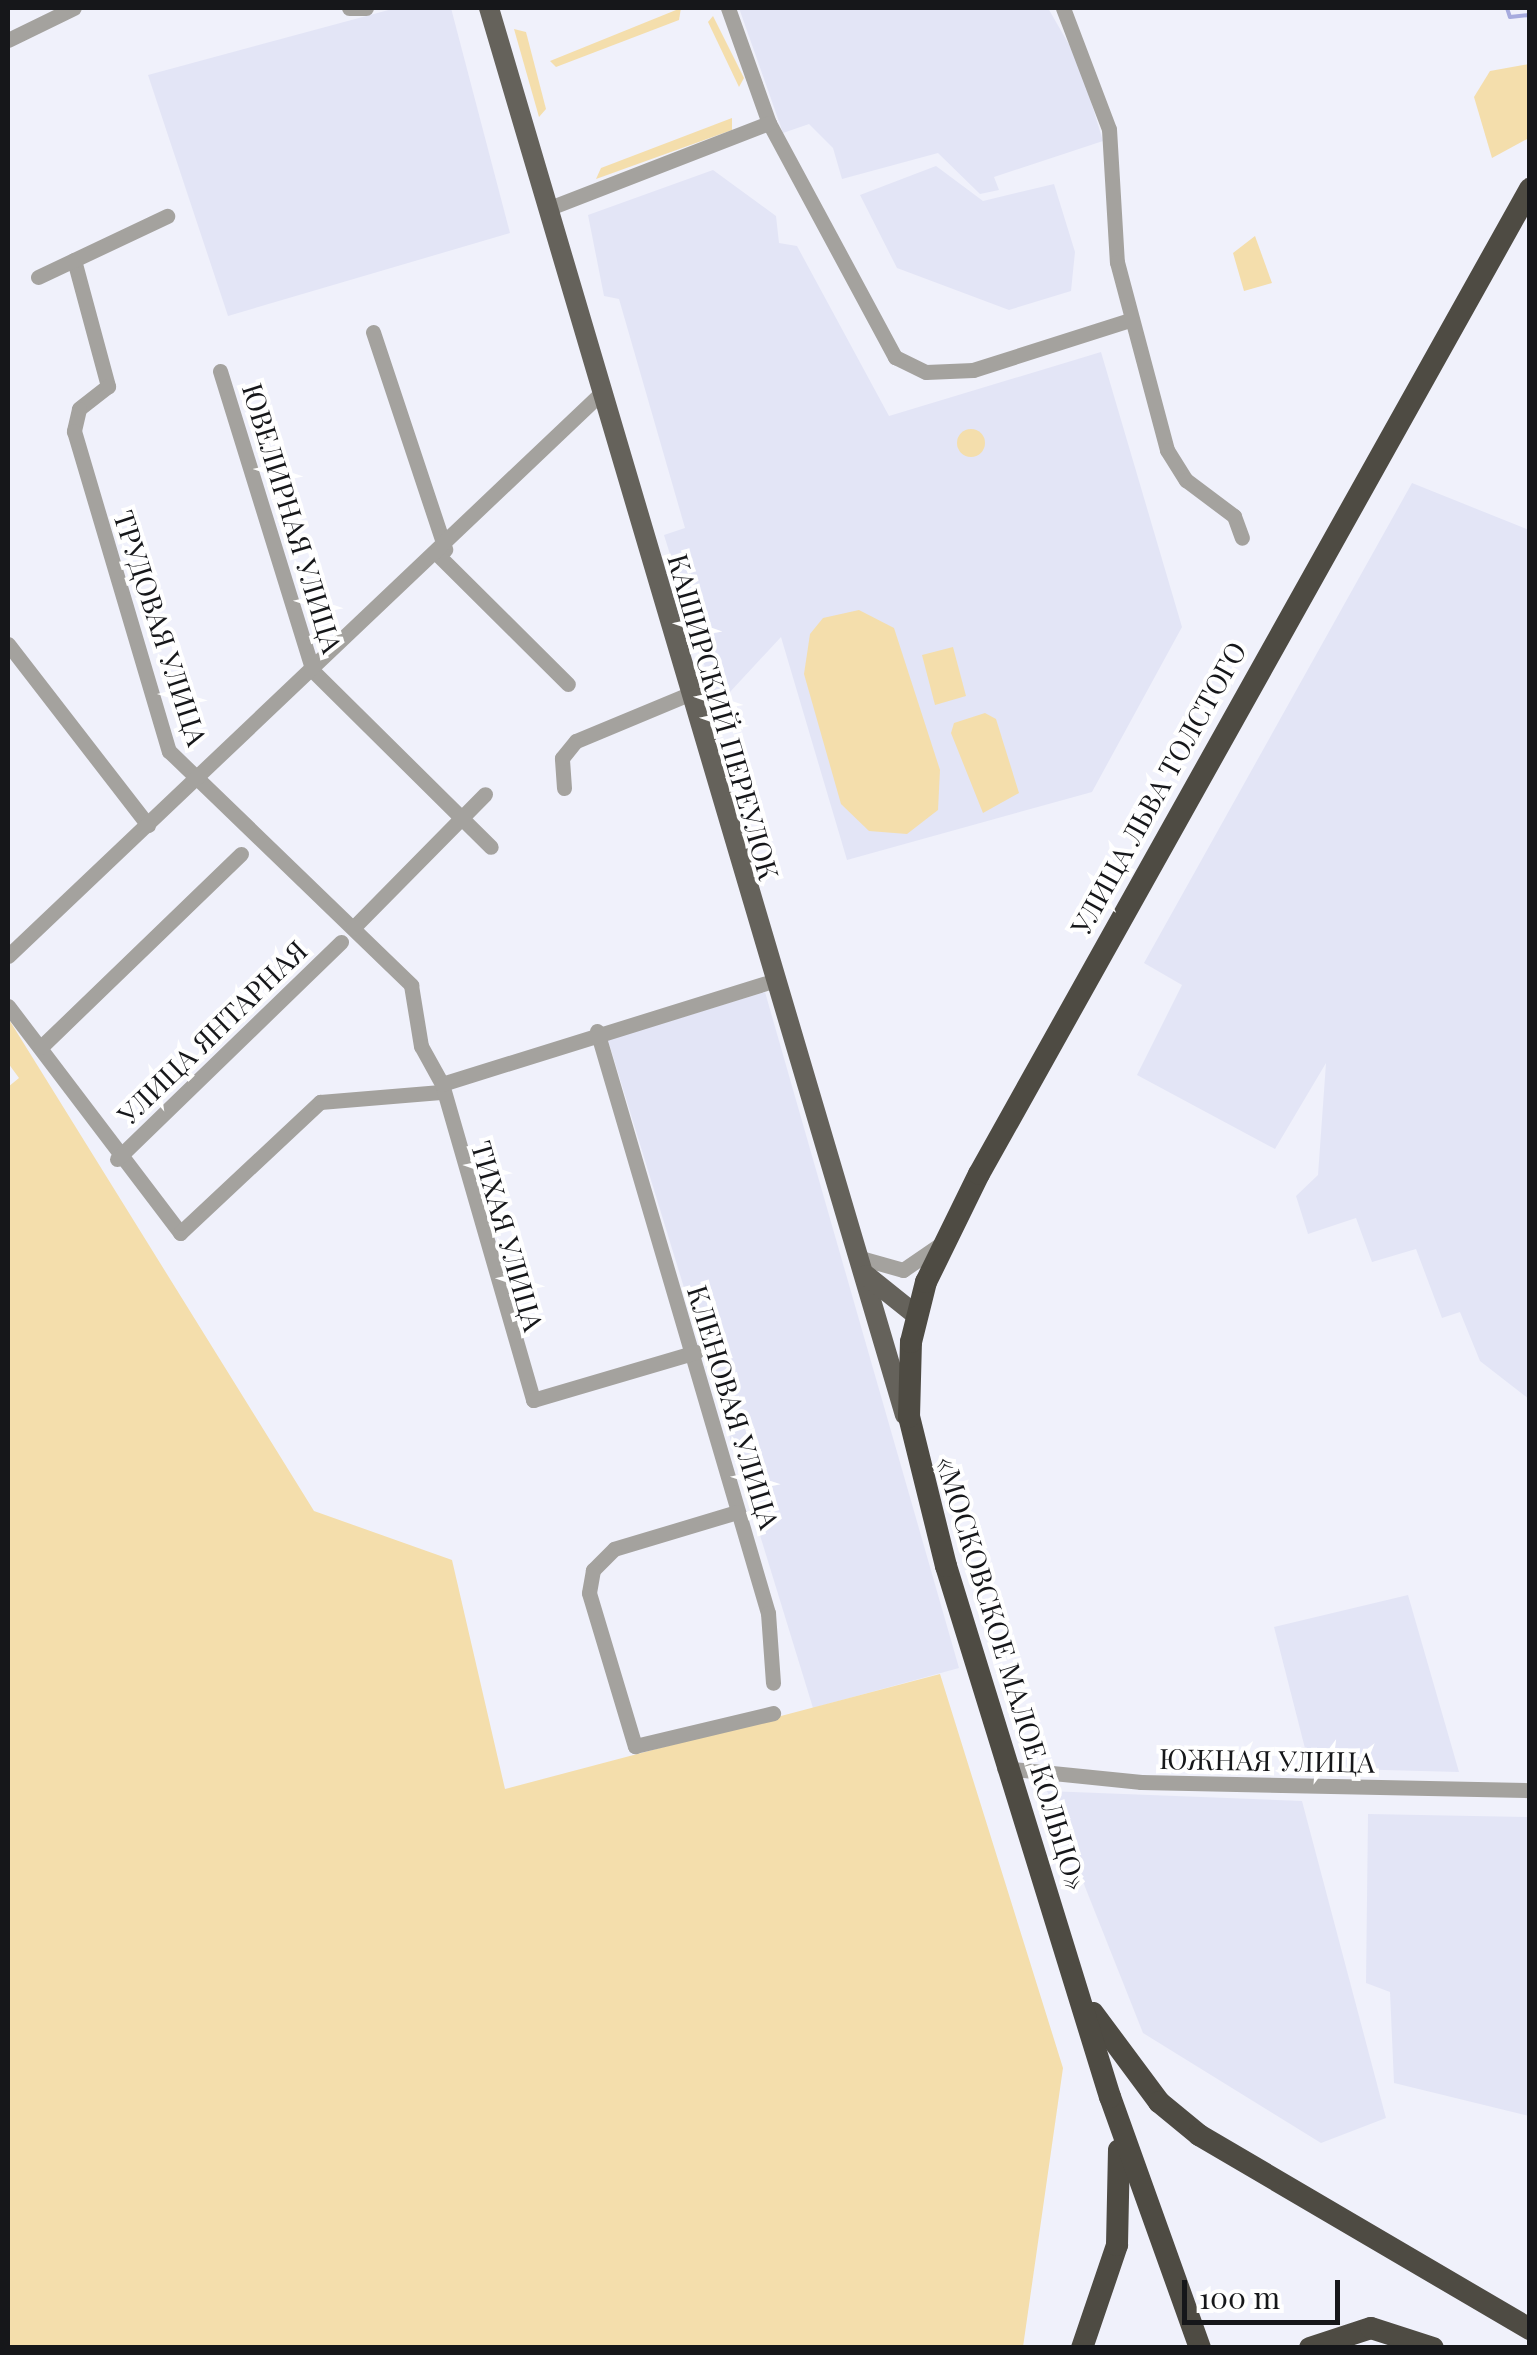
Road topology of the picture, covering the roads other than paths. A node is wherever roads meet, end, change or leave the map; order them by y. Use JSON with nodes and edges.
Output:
{"nodes":[{"id":1,"x":74,"y":8,"type":"edge"},
{"id":2,"x":489,"y":8,"type":"edge"},
{"id":3,"x":728,"y":8,"type":"edge"},
{"id":4,"x":1062,"y":8,"type":"edge"},
{"id":5,"x":8,"y":40,"type":"edge"},
{"id":6,"x":768,"y":124,"type":"junction"},
{"id":7,"x":1530,"y":189,"type":"edge"},
{"id":8,"x":547,"y":209,"type":"junction"},
{"id":9,"x":167,"y":216,"type":"dead end"},
{"id":10,"x":74,"y":260,"type":"junction"},
{"id":11,"x":38,"y":277,"type":"dead end"},
{"id":12,"x":1130,"y":320,"type":"junction"},
{"id":13,"x":373,"y":332,"type":"dead end"},
{"id":14,"x":220,"y":371,"type":"dead end"},
{"id":15,"x":601,"y":393,"type":"junction"},
{"id":16,"x":1242,"y":538,"type":"dead end"},
{"id":17,"x":442,"y":552,"type":"junction"},
{"id":18,"x":8,"y":644,"type":"edge"},
{"id":19,"x":314,"y":672,"type":"junction"},
{"id":20,"x":568,"y":684,"type":"dead end"},
{"id":21,"x":689,"y":694,"type":"junction"},
{"id":22,"x":195,"y":782,"type":"junction"},
{"id":23,"x":564,"y":788,"type":"dead end"},
{"id":24,"x":485,"y":794,"type":"dead end"},
{"id":25,"x":460,"y":818,"type":"junction"},
{"id":26,"x":148,"y":825,"type":"junction"},
{"id":27,"x":491,"y":847,"type":"dead end"},
{"id":28,"x":241,"y":854,"type":"dead end"},
{"id":29,"x":353,"y":928,"type":"junction"},
{"id":30,"x":341,"y":942,"type":"dead end"},
{"id":31,"x":8,"y":956,"type":"edge"},
{"id":32,"x":772,"y":981,"type":"junction"},
{"id":33,"x":410,"y":985,"type":"joint"},
{"id":34,"x":8,"y":1006,"type":"edge"},
{"id":35,"x":597,"y":1032,"type":"junction"},
{"id":36,"x":41,"y":1047,"type":"junction"},
{"id":37,"x":441,"y":1088,"type":"junction"},
{"id":38,"x":117,"y":1158,"type":"junction"},
{"id":39,"x":944,"y":1240,"type":"junction"},
{"id":40,"x":856,"y":1256,"type":"junction"},
{"id":41,"x":916,"y":1315,"type":"junction"},
{"id":42,"x":696,"y":1352,"type":"junction"},
{"id":43,"x":913,"y":1440,"type":"junction"},
{"id":44,"x":737,"y":1512,"type":"junction"},
{"id":45,"x":773,"y":1683,"type":"dead end"},
{"id":46,"x":773,"y":1713,"type":"dead end"},
{"id":47,"x":1004,"y":1768,"type":"junction"},
{"id":48,"x":1530,"y":1790,"type":"edge"},
{"id":49,"x":1056,"y":1922,"type":"junction"},
{"id":50,"x":1085,"y":1998,"type":"junction"},
{"id":51,"x":1110,"y":2097,"type":"junction"},
{"id":52,"x":1530,"y":2329,"type":"edge"},
{"id":53,"x":1082,"y":2348,"type":"edge"},
{"id":54,"x":1200,"y":2348,"type":"edge"},
{"id":55,"x":1217,"y":2348,"type":"edge"},
{"id":56,"x":1310,"y":2348,"type":"edge"},
{"id":57,"x":1433,"y":2348,"type":"edge"}],
"edges":[{"from":1,"to":5,"type":"street"},
{"from":2,"to":8,"type":"main road","name":"КАШИРСКИЙ ПЕРЕУЛОК"},
{"from":3,"to":6,"type":"street"},
{"from":4,"to":12,"type":"street"},
{"from":6,"to":8,"type":"street"},
{"from":6,"to":12,"type":"street"},
{"from":7,"to":39,"type":"highway","name":"УЛИЦА ЛЬВА ТОЛСТОГО"},
{"from":8,"to":15,"type":"main road","name":"КАШИРСКИЙ ПЕРЕУЛОК"},
{"from":9,"to":10,"type":"street"},
{"from":10,"to":11,"type":"street"},
{"from":10,"to":22,"type":"street","name":"ТРУДОВАЯ УЛИЦА"},
{"from":12,"to":16,"type":"street"},
{"from":13,"to":17,"type":"street"},
{"from":14,"to":19,"type":"street","name":"ЮВЕЛИРНАЯ УЛИЦА"},
{"from":15,"to":17,"type":"street"},
{"from":15,"to":21,"type":"main road","name":"КАШИРСКИЙ ПЕРЕУЛОК"},
{"from":17,"to":19,"type":"street"},
{"from":17,"to":20,"type":"street"},
{"from":18,"to":26,"type":"street"},
{"from":19,"to":22,"type":"street"},
{"from":19,"to":25,"type":"street","name":"ЮВЕЛИРНАЯ УЛИЦА"},
{"from":21,"to":23,"type":"street"},
{"from":21,"to":32,"type":"main road","name":"КАШИРСКИЙ ПЕРЕУЛОК"},
{"from":22,"to":26,"type":"street"},
{"from":22,"to":29,"type":"street","name":"ТРУДОВАЯ УЛИЦА"},
{"from":24,"to":25,"type":"street"},
{"from":25,"to":27,"type":"street","name":"ЮВЕЛИРНАЯ УЛИЦА"},
{"from":25,"to":29,"type":"street"},
{"from":26,"to":31,"type":"street"},
{"from":28,"to":36,"type":"street"},
{"from":29,"to":33,"type":"street","name":"ТРУДОВАЯ УЛИЦА"},
{"from":30,"to":38,"type":"street","name":"УЛИЦА ЯНТАРНАЯ"},
{"from":32,"to":35,"type":"street"},
{"from":32,"to":40,"type":"main road","name":"КАШИРСКИЙ ПЕРЕУЛОК"},
{"from":33,"to":37,"type":"street","name":"ТИХАЯ УЛИЦА"},
{"from":34,"to":36,"type":"street"},
{"from":35,"to":37,"type":"street"},
{"from":35,"to":42,"type":"street","name":"КЛЕНОВАЯ УЛИЦА"},
{"from":36,"to":38,"type":"street"},
{"from":37,"to":38,"type":"street"},
{"from":37,"to":42,"type":"street","name":"ТИХАЯ УЛИЦА"},
{"from":39,"to":40,"type":"street"},
{"from":39,"to":41,"type":"highway","name":"УЛИЦА ЛЬВА ТОЛСТОГО"},
{"from":40,"to":41,"type":"main road"},
{"from":40,"to":43,"type":"main road","name":"КАШИРСКИЙ ПЕРЕУЛОК"},
{"from":41,"to":43,"type":"highway","name":"УЛИЦА ЛЬВА ТОЛСТОГО"},
{"from":42,"to":44,"type":"street","name":"КЛЕНОВАЯ УЛИЦА"},
{"from":43,"to":47,"type":"highway","name":"«МОСКОВСКОЕ МАЛОЕ КОЛЬЦО»"},
{"from":44,"to":45,"type":"street","name":"КЛЕНОВАЯ УЛИЦА"},
{"from":44,"to":46,"type":"street"},
{"from":47,"to":48,"type":"street","name":"ЮЖНАЯ УЛИЦА"},
{"from":47,"to":49,"type":"highway","name":"«МОСКОВСКОЕ МАЛОЕ КОЛЬЦО»"},
{"from":49,"to":50,"type":"highway","name":"«МОСКОВСКОЕ МАЛОЕ КОЛЬЦО»"},
{"from":49,"to":51,"type":"highway","name":"«МОСКОВСКОЕ МАЛОЕ КОЛЬЦО»"},
{"from":50,"to":52,"type":"highway"},
{"from":50,"to":55,"type":"highway","name":"«МОСКОВСКОЕ МАЛОЕ КОЛЬЦО»"},
{"from":51,"to":53,"type":"highway"},
{"from":51,"to":54,"type":"highway","name":"«МОСКОВСКОЕ МАЛОЕ КОЛЬЦО»"},
{"from":56,"to":57,"type":"highway"}]}
